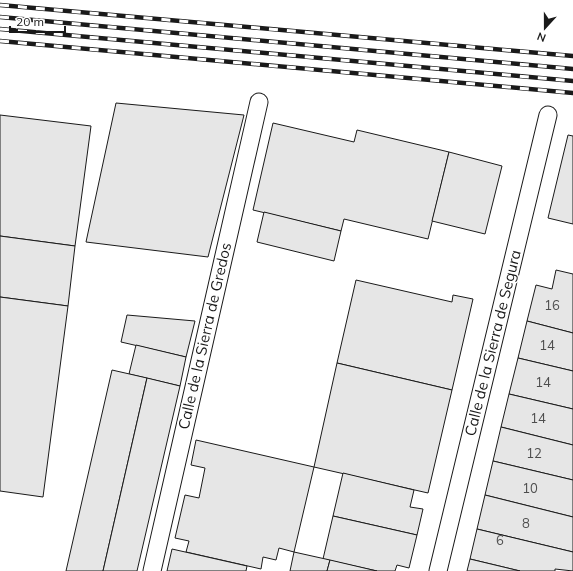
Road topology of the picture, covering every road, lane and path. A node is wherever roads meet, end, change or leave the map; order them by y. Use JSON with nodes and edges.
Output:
{"nodes":[{"id":1,"x":259,"y":102,"type":"dead end"},
{"id":2,"x":548,"y":115,"type":"dead end"},
{"id":3,"x":152,"y":571,"type":"edge"},
{"id":4,"x":438,"y":571,"type":"edge"}],
"edges":[{"from":1,"to":3,"type":"street","name":"Calle de la Sierra de Gredos"},
{"from":2,"to":4,"type":"street","name":"Calle de la Sierra de Segura"}]}
